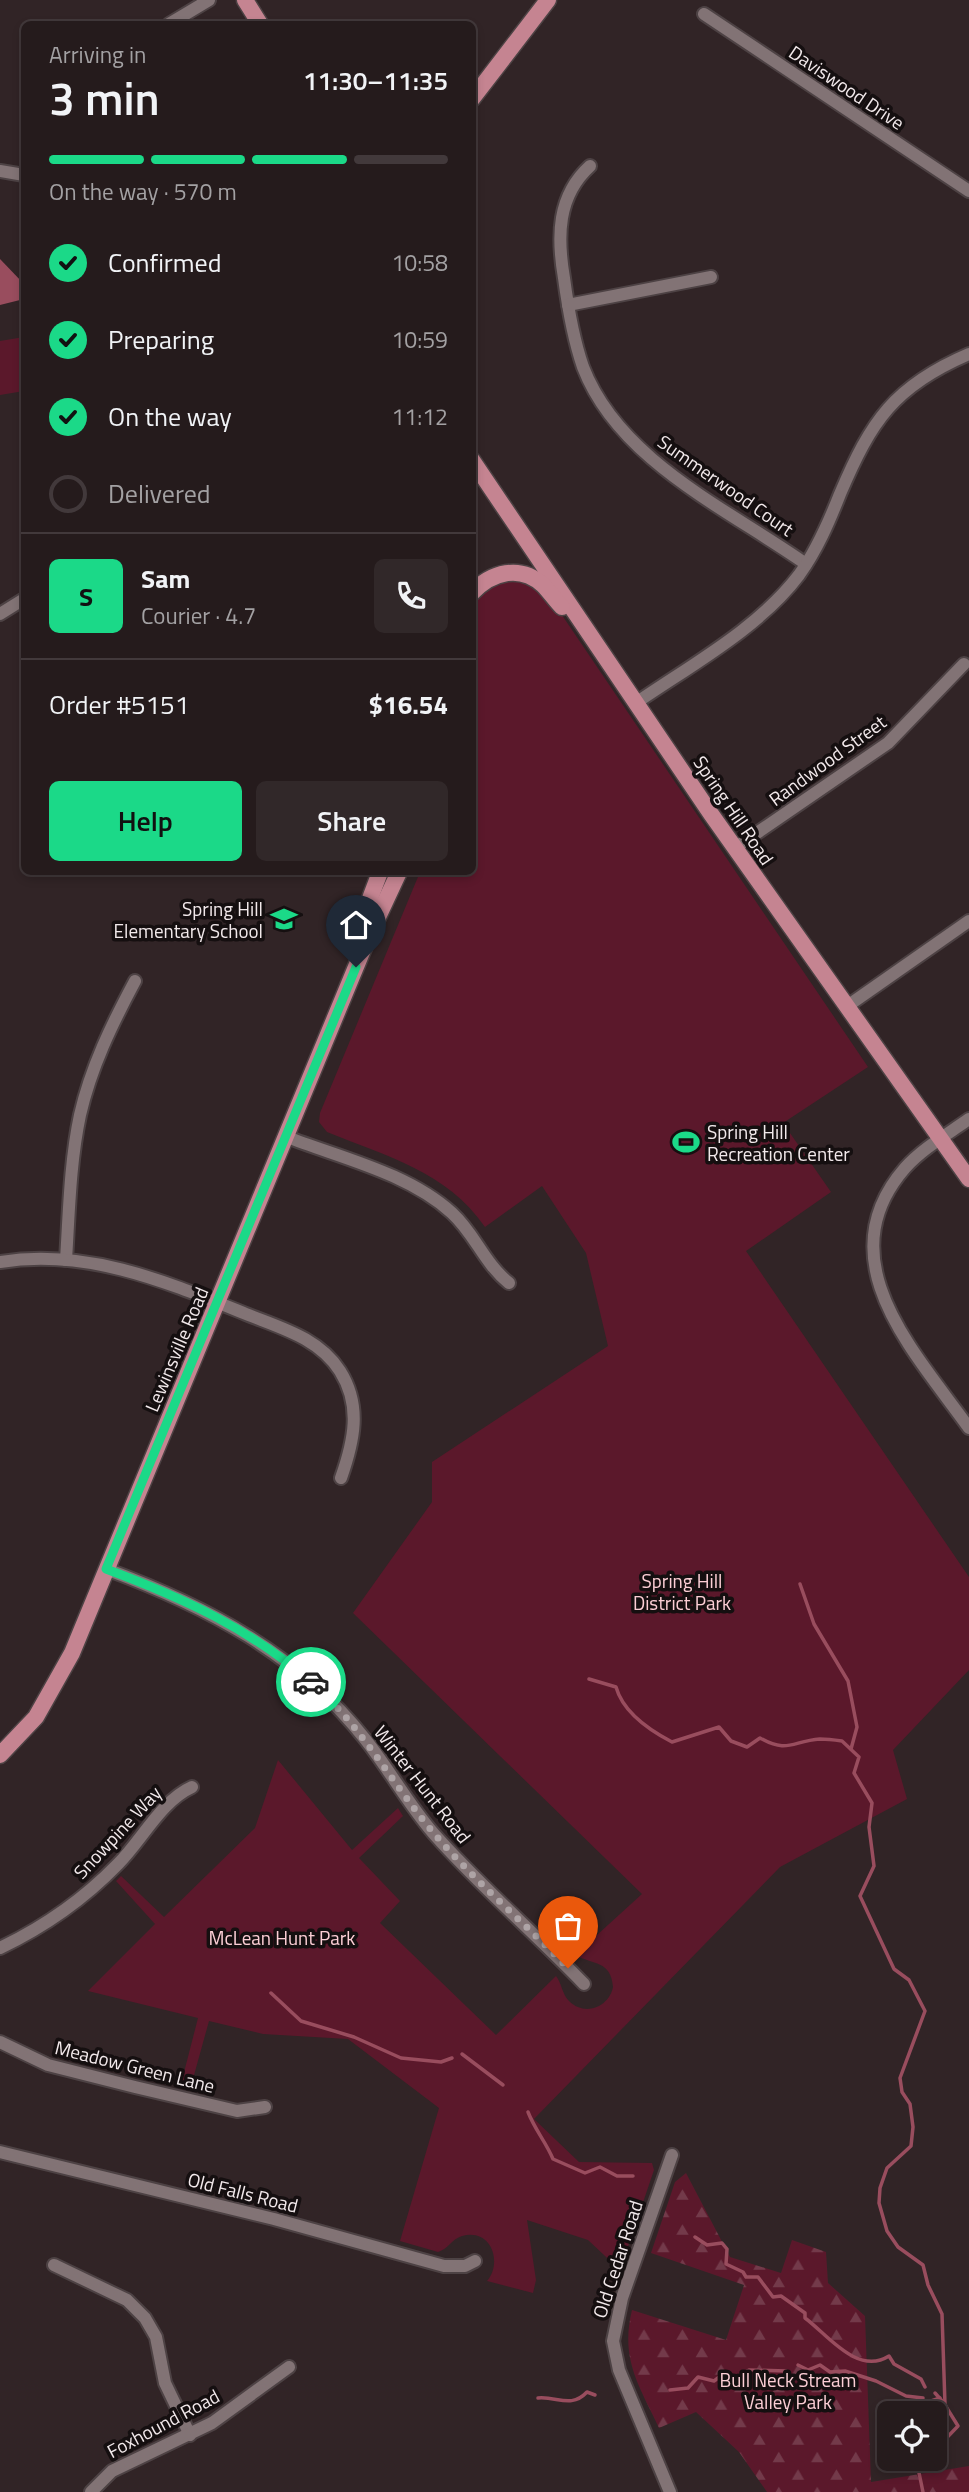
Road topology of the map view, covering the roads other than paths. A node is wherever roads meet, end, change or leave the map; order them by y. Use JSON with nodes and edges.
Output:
{"nodes":[{"id":1,"x":209,"y":0,"type":"edge"},
{"id":2,"x":245,"y":0,"type":"edge"},
{"id":3,"x":548,"y":0,"type":"edge"},
{"id":4,"x":704,"y":14,"type":"dead end"},
{"id":5,"x":174,"y":21,"type":"edge"},
{"id":6,"x":258,"y":21,"type":"edge"},
{"id":7,"x":476,"y":94,"type":"edge"},
{"id":8,"x":590,"y":166,"type":"dead end"},
{"id":9,"x":0,"y":171,"type":"edge"},
{"id":10,"x":21,"y":174,"type":"edge"},
{"id":11,"x":969,"y":191,"type":"edge"},
{"id":12,"x":711,"y":277,"type":"dead end"},
{"id":13,"x":568,"y":305,"type":"junction"},
{"id":14,"x":969,"y":354,"type":"edge"},
{"id":15,"x":476,"y":466,"type":"edge"},
{"id":16,"x":806,"y":564,"type":"junction"},
{"id":17,"x":476,"y":590,"type":"edge"},
{"id":18,"x":21,"y":601,"type":"edge"},
{"id":19,"x":0,"y":614,"type":"edge"},
{"id":20,"x":586,"y":627,"type":"junction"},
{"id":21,"x":964,"y":664,"type":"dead end"},
{"id":22,"x":636,"y":703,"type":"junction"},
{"id":23,"x":735,"y":848,"type":"junction"},
{"id":24,"x":379,"y":875,"type":"edge"},
{"id":25,"x":398,"y":875,"type":"edge"},
{"id":26,"x":969,"y":921,"type":"edge"},
{"id":27,"x":365,"y":945,"type":"junction"},
{"id":28,"x":135,"y":981,"type":"dead end"},
{"id":29,"x":846,"y":1007,"type":"junction"},
{"id":30,"x":969,"y":1119,"type":"edge"},
{"id":31,"x":286,"y":1138,"type":"junction"},
{"id":32,"x":942,"y":1139,"type":"junction"},
{"id":33,"x":969,"y":1178,"type":"edge"},
{"id":34,"x":66,"y":1260,"type":"junction"},
{"id":35,"x":0,"y":1262,"type":"edge"},
{"id":36,"x":509,"y":1283,"type":"dead end"},
{"id":37,"x":218,"y":1303,"type":"junction"},
{"id":38,"x":969,"y":1428,"type":"edge"},
{"id":39,"x":341,"y":1478,"type":"dead end"},
{"id":40,"x":106,"y":1569,"type":"junction"},
{"id":41,"x":0,"y":1755,"type":"edge"},
{"id":42,"x":192,"y":1787,"type":"dead end"},
{"id":43,"x":0,"y":1948,"type":"edge"},
{"id":44,"x":584,"y":1984,"type":"dead end"},
{"id":45,"x":0,"y":2042,"type":"edge"},
{"id":46,"x":265,"y":2107,"type":"dead end"},
{"id":47,"x":0,"y":2152,"type":"edge"},
{"id":48,"x":672,"y":2155,"type":"dead end"},
{"id":49,"x":475,"y":2261,"type":"dead end"},
{"id":50,"x":54,"y":2265,"type":"dead end"},
{"id":51,"x":289,"y":2367,"type":"dead end"},
{"id":52,"x":190,"y":2435,"type":"junction"},
{"id":53,"x":91,"y":2492,"type":"edge"},
{"id":54,"x":670,"y":2492,"type":"edge"}],
"edges":[{"from":1,"to":5,"type":"street"},
{"from":2,"to":6,"type":"main road"},
{"from":3,"to":7,"type":"main road"},
{"from":4,"to":11,"type":"street","name":"Daviswood Drive"},
{"from":8,"to":13,"type":"street","name":"Summerwood Court"},
{"from":9,"to":10,"type":"street"},
{"from":12,"to":13,"type":"street"},
{"from":13,"to":16,"type":"street","name":"Summerwood Court"},
{"from":14,"to":16,"type":"street"},
{"from":15,"to":20,"type":"main road","name":"Spring Hill Road"},
{"from":16,"to":22,"type":"street"},
{"from":17,"to":20,"type":"main road"},
{"from":18,"to":19,"type":"street"},
{"from":20,"to":22,"type":"main road","name":"Spring Hill Road"},
{"from":21,"to":23,"type":"street","name":"Randwood Street"},
{"from":22,"to":23,"type":"main road","name":"Spring Hill Road"},
{"from":23,"to":29,"type":"main road","name":"Spring Hill Road"},
{"from":24,"to":27,"type":"main road","name":"Lewinsville Road"},
{"from":25,"to":27,"type":"main road","name":"Lewinsville Road"},
{"from":26,"to":29,"type":"street"},
{"from":27,"to":31,"type":"main road","name":"Lewinsville Road"},
{"from":28,"to":34,"type":"street"},
{"from":29,"to":32,"type":"main road","name":"Spring Hill Road"},
{"from":30,"to":32,"type":"street"},
{"from":31,"to":36,"type":"street"},
{"from":31,"to":37,"type":"main road","name":"Lewinsville Road"},
{"from":32,"to":33,"type":"main road","name":"Spring Hill Road"},
{"from":32,"to":38,"type":"street"},
{"from":34,"to":35,"type":"street"},
{"from":34,"to":37,"type":"street"},
{"from":37,"to":39,"type":"street"},
{"from":37,"to":40,"type":"main road","name":"Lewinsville Road"},
{"from":40,"to":41,"type":"main road","name":"Lewinsville Road"},
{"from":40,"to":44,"type":"street","name":"Winter Hunt Road"},
{"from":42,"to":43,"type":"street","name":"Snowpine Way"},
{"from":45,"to":46,"type":"street","name":"Meadow Green Lane"},
{"from":47,"to":49,"type":"street","name":"Old Falls Road"},
{"from":48,"to":54,"type":"street","name":"Old Cedar Road"},
{"from":50,"to":52,"type":"street"},
{"from":51,"to":52,"type":"street","name":"Foxhound Road"},
{"from":52,"to":53,"type":"street","name":"Foxhound Road"}]}
